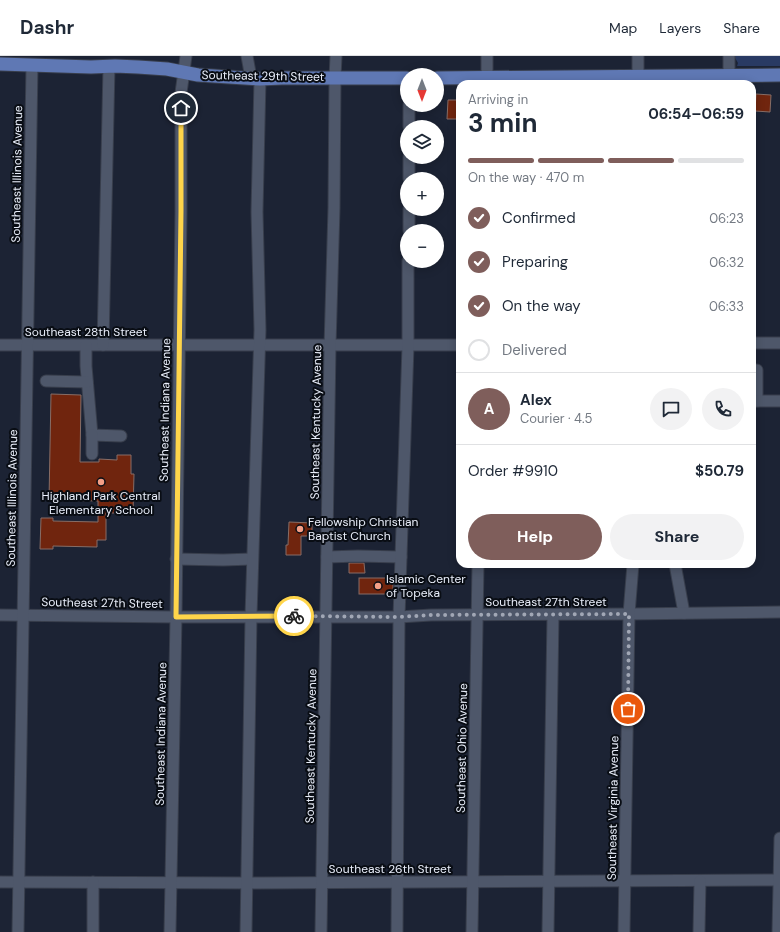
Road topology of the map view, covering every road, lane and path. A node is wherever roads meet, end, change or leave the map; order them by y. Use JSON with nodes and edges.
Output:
{"nodes":[{"id":1,"x":186,"y":56,"type":"edge"},
{"id":2,"x":247,"y":56,"type":"edge"},
{"id":3,"x":336,"y":56,"type":"edge"},
{"id":4,"x":487,"y":56,"type":"edge"},
{"id":5,"x":638,"y":56,"type":"edge"},
{"id":6,"x":729,"y":56,"type":"edge"},
{"id":7,"x":0,"y":64,"type":"edge"},
{"id":8,"x":32,"y":64,"type":"junction"},
{"id":9,"x":109,"y":66,"type":"junction"},
{"id":10,"x":184,"y":72,"type":"junction"},
{"id":11,"x":780,"y":75,"type":"edge"},
{"id":12,"x":729,"y":76,"type":"junction"},
{"id":13,"x":255,"y":78,"type":"junction"},
{"id":14,"x":335,"y":78,"type":"junction"},
{"id":15,"x":400,"y":78,"type":"edge"},
{"id":16,"x":444,"y":78,"type":"edge"},
{"id":17,"x":470,"y":80,"type":"edge"},
{"id":18,"x":487,"y":80,"type":"edge"},
{"id":19,"x":638,"y":80,"type":"edge"},
{"id":20,"x":714,"y":80,"type":"edge"},
{"id":21,"x":408,"y":268,"type":"edge"},
{"id":22,"x":756,"y":343,"type":"edge"},
{"id":23,"x":780,"y":343,"type":"edge"},
{"id":24,"x":0,"y":345,"type":"edge"},
{"id":25,"x":28,"y":345,"type":"junction"},
{"id":26,"x":86,"y":345,"type":"junction"},
{"id":27,"x":103,"y":345,"type":"junction"},
{"id":28,"x":179,"y":345,"type":"junction"},
{"id":29,"x":258,"y":345,"type":"junction"},
{"id":30,"x":456,"y":345,"type":"edge"},
{"id":31,"x":330,"y":346,"type":"junction"},
{"id":32,"x":408,"y":346,"type":"junction"},
{"id":33,"x":46,"y":381,"type":"dead end"},
{"id":34,"x":87,"y":382,"type":"junction"},
{"id":35,"x":756,"y":401,"type":"edge"},
{"id":36,"x":780,"y":401,"type":"edge"},
{"id":37,"x":92,"y":435,"type":"junction"},
{"id":38,"x":121,"y":436,"type":"dead end"},
{"id":39,"x":92,"y":454,"type":"dead end"},
{"id":40,"x":327,"y":557,"type":"junction"},
{"id":41,"x":401,"y":557,"type":"junction"},
{"id":42,"x":176,"y":559,"type":"junction"},
{"id":43,"x":252,"y":559,"type":"junction"},
{"id":44,"x":478,"y":568,"type":"edge"},
{"id":45,"x":634,"y":568,"type":"edge"},
{"id":46,"x":677,"y":568,"type":"edge"},
{"id":47,"x":780,"y":612,"type":"edge"},
{"id":48,"x":684,"y":613,"type":"junction"},
{"id":49,"x":629,"y":614,"type":"junction"},
{"id":50,"x":0,"y":615,"type":"edge"},
{"id":51,"x":23,"y":615,"type":"junction"},
{"id":52,"x":477,"y":615,"type":"junction"},
{"id":53,"x":553,"y":615,"type":"junction"},
{"id":54,"x":251,"y":616,"type":"junction"},
{"id":55,"x":326,"y":616,"type":"junction"},
{"id":56,"x":176,"y":617,"type":"junction"},
{"id":57,"x":399,"y":617,"type":"junction"},
{"id":58,"x":780,"y":838,"type":"edge"},
{"id":59,"x":780,"y":880,"type":"edge"},
{"id":60,"x":473,"y":881,"type":"junction"},
{"id":61,"x":548,"y":881,"type":"junction"},
{"id":62,"x":700,"y":881,"type":"junction"},
{"id":63,"x":0,"y":882,"type":"edge"},
{"id":64,"x":19,"y":882,"type":"junction"},
{"id":65,"x":93,"y":882,"type":"junction"},
{"id":66,"x":171,"y":882,"type":"junction"},
{"id":67,"x":247,"y":882,"type":"junction"},
{"id":68,"x":321,"y":882,"type":"junction"},
{"id":69,"x":398,"y":882,"type":"junction"},
{"id":70,"x":625,"y":882,"type":"junction"},
{"id":71,"x":18,"y":932,"type":"edge"},
{"id":72,"x":93,"y":932,"type":"edge"},
{"id":73,"x":170,"y":932,"type":"edge"},
{"id":74,"x":246,"y":932,"type":"edge"},
{"id":75,"x":321,"y":932,"type":"edge"},
{"id":76,"x":397,"y":932,"type":"edge"},
{"id":77,"x":472,"y":932,"type":"edge"},
{"id":78,"x":548,"y":932,"type":"edge"},
{"id":79,"x":624,"y":932,"type":"edge"},
{"id":80,"x":699,"y":932,"type":"edge"},
{"id":81,"x":778,"y":932,"type":"edge"}],
"edges":[{"from":1,"to":10,"type":"street","name":"Southeast Indiana Avenue"},
{"from":2,"to":13,"type":"street"},
{"from":3,"to":14,"type":"street","name":"Southeast Kentucky Avenue"},
{"from":4,"to":18,"type":"street"},
{"from":5,"to":19,"type":"street"},
{"from":6,"to":12,"type":"street"},
{"from":7,"to":8,"type":"main road","name":"Southeast 29th Street"},
{"from":8,"to":9,"type":"main road","name":"Southeast 29th Street"},
{"from":8,"to":25,"type":"street","name":"Southeast Illinois Avenue"},
{"from":9,"to":10,"type":"main road","name":"Southeast 29th Street"},
{"from":9,"to":27,"type":"street"},
{"from":10,"to":13,"type":"main road","name":"Southeast 29th Street"},
{"from":10,"to":28,"type":"street","name":"Southeast Indiana Avenue"},
{"from":11,"to":12,"type":"main road"},
{"from":12,"to":20,"type":"main road"},
{"from":13,"to":14,"type":"main road","name":"Southeast 29th Street"},
{"from":13,"to":29,"type":"street"},
{"from":14,"to":15,"type":"main road","name":"Southeast 29th Street"},
{"from":14,"to":31,"type":"street","name":"Southeast Kentucky Avenue"},
{"from":16,"to":17,"type":"main road"},
{"from":19,"to":20,"type":"main road"},
{"from":21,"to":32,"type":"street"},
{"from":22,"to":23,"type":"street"},
{"from":24,"to":25,"type":"street","name":"Southeast 28th Street"},
{"from":25,"to":26,"type":"street","name":"Southeast 28th Street"},
{"from":25,"to":51,"type":"street","name":"Southeast Illinois Avenue"},
{"from":26,"to":27,"type":"street","name":"Southeast 28th Street"},
{"from":26,"to":34,"type":"street"},
{"from":27,"to":28,"type":"street","name":"Southeast 28th Street"},
{"from":28,"to":29,"type":"street","name":"Southeast 28th Street"},
{"from":28,"to":42,"type":"street","name":"Southeast Indiana Avenue"},
{"from":29,"to":31,"type":"street","name":"Southeast 28th Street"},
{"from":29,"to":43,"type":"street"},
{"from":30,"to":32,"type":"street","name":"Southeast 28th Street"},
{"from":31,"to":32,"type":"street","name":"Southeast 28th Street"},
{"from":31,"to":40,"type":"street","name":"Southeast Kentucky Avenue"},
{"from":32,"to":41,"type":"street"},
{"from":33,"to":34,"type":"street"},
{"from":34,"to":37,"type":"street"},
{"from":35,"to":36,"type":"street"},
{"from":37,"to":38,"type":"street"},
{"from":37,"to":39,"type":"street"},
{"from":40,"to":41,"type":"street"},
{"from":40,"to":55,"type":"street","name":"Southeast Kentucky Avenue"},
{"from":41,"to":57,"type":"street"},
{"from":42,"to":43,"type":"street"},
{"from":42,"to":56,"type":"street","name":"Southeast Indiana Avenue"},
{"from":43,"to":54,"type":"street"},
{"from":44,"to":52,"type":"street","name":"Southeast Ohio Avenue"},
{"from":45,"to":49,"type":"street","name":"Southeast Virginia Avenue"},
{"from":46,"to":48,"type":"street"},
{"from":47,"to":48,"type":"street","name":"Southeast 27th Street"},
{"from":48,"to":49,"type":"street","name":"Southeast 27th Street"},
{"from":49,"to":53,"type":"street","name":"Southeast 27th Street"},
{"from":49,"to":70,"type":"street","name":"Southeast Virginia Avenue"},
{"from":50,"to":51,"type":"street","name":"Southeast 27th Street"},
{"from":51,"to":56,"type":"street","name":"Southeast 27th Street"},
{"from":51,"to":64,"type":"street","name":"Southeast Illinois Avenue"},
{"from":52,"to":53,"type":"street","name":"Southeast 27th Street"},
{"from":52,"to":57,"type":"street","name":"Southeast 27th Street"},
{"from":52,"to":60,"type":"street","name":"Southeast Ohio Avenue"},
{"from":53,"to":61,"type":"street"},
{"from":54,"to":55,"type":"street","name":"Southeast 27th Street"},
{"from":54,"to":56,"type":"street","name":"Southeast 27th Street"},
{"from":54,"to":67,"type":"street"},
{"from":55,"to":57,"type":"street","name":"Southeast 27th Street"},
{"from":55,"to":68,"type":"street","name":"Southeast Kentucky Avenue"},
{"from":56,"to":66,"type":"street","name":"Southeast Indiana Avenue"},
{"from":57,"to":69,"type":"street"},
{"from":58,"to":59,"type":"street"},
{"from":59,"to":62,"type":"street","name":"Southeast 26th Street"},
{"from":59,"to":81,"type":"street"},
{"from":60,"to":61,"type":"street","name":"Southeast 26th Street"},
{"from":60,"to":69,"type":"street","name":"Southeast 26th Street"},
{"from":60,"to":77,"type":"street","name":"Southeast Ohio Avenue"},
{"from":61,"to":70,"type":"street","name":"Southeast 26th Street"},
{"from":61,"to":78,"type":"street"},
{"from":62,"to":70,"type":"street","name":"Southeast 26th Street"},
{"from":62,"to":80,"type":"street"},
{"from":63,"to":64,"type":"street","name":"Southeast 26th Street"},
{"from":64,"to":65,"type":"street","name":"Southeast 26th Street"},
{"from":64,"to":71,"type":"street","name":"Southeast Illinois Avenue"},
{"from":65,"to":66,"type":"street","name":"Southeast 26th Street"},
{"from":65,"to":72,"type":"street"},
{"from":66,"to":67,"type":"street","name":"Southeast 26th Street"},
{"from":66,"to":73,"type":"street","name":"Southeast Indiana Avenue"},
{"from":67,"to":68,"type":"street","name":"Southeast 26th Street"},
{"from":67,"to":74,"type":"street"},
{"from":68,"to":69,"type":"street","name":"Southeast 26th Street"},
{"from":68,"to":75,"type":"street","name":"Southeast Kentucky Avenue"},
{"from":69,"to":76,"type":"street"},
{"from":70,"to":79,"type":"street","name":"Southeast Virginia Avenue"}]}
